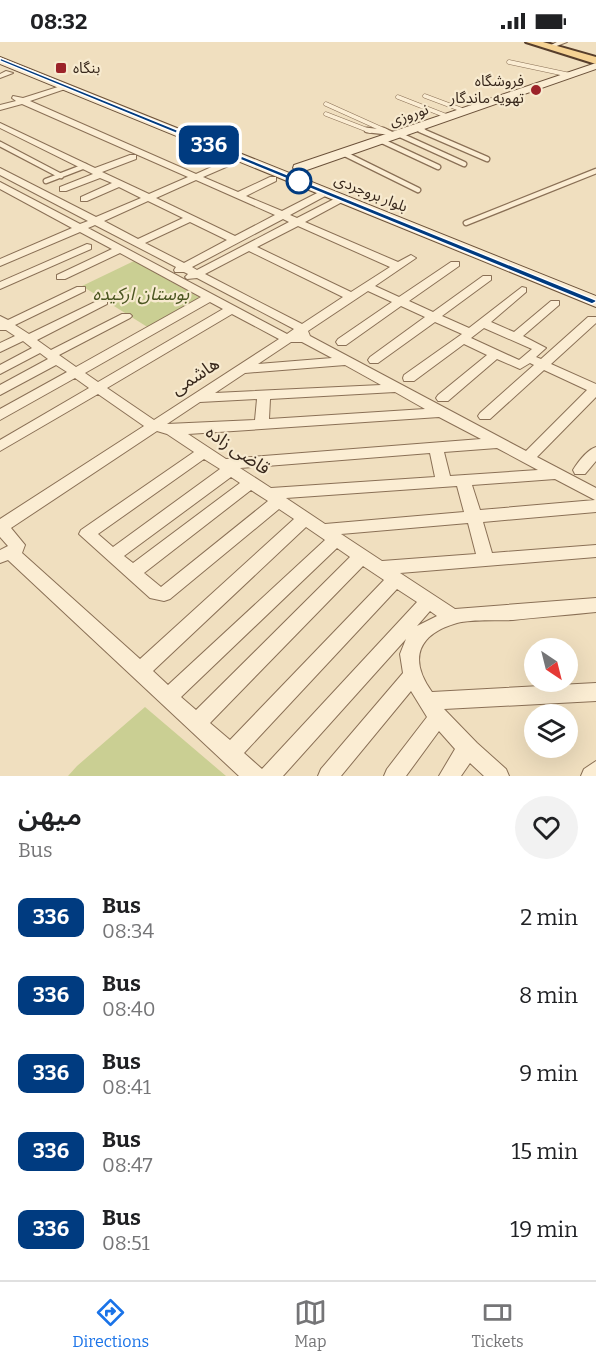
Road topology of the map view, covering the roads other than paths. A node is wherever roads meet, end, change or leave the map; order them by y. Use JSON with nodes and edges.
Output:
{"nodes":[{"id":1,"x":531,"y":42,"type":"edge"},
{"id":2,"x":554,"y":43,"type":"edge"},
{"id":3,"x":0,"y":49,"type":"edge"},
{"id":4,"x":596,"y":59,"type":"edge"},
{"id":5,"x":0,"y":60,"type":"edge"},
{"id":6,"x":509,"y":62,"type":"dead end"},
{"id":7,"x":596,"y":66,"type":"edge"},
{"id":8,"x":9,"y":73,"type":"dead end"},
{"id":9,"x":570,"y":75,"type":"junction"},
{"id":10,"x":0,"y":76,"type":"edge"},
{"id":11,"x":64,"y":85,"type":"junction"},
{"id":12,"x":425,"y":96,"type":"dead end"},
{"id":13,"x":398,"y":97,"type":"dead end"},
{"id":14,"x":20,"y":99,"type":"junction"},
{"id":15,"x":0,"y":103,"type":"edge"},
{"id":16,"x":326,"y":104,"type":"dead end"},
{"id":17,"x":0,"y":108,"type":"edge"},
{"id":18,"x":465,"y":111,"type":"junction"},
{"id":19,"x":326,"y":114,"type":"dead end"},
{"id":20,"x":449,"y":117,"type":"junction"},
{"id":21,"x":0,"y":124,"type":"edge"},
{"id":22,"x":416,"y":128,"type":"junction"},
{"id":23,"x":389,"y":135,"type":"junction"},
{"id":24,"x":0,"y":144,"type":"edge"},
{"id":25,"x":343,"y":153,"type":"junction"},
{"id":26,"x":133,"y":157,"type":"dead end"},
{"id":27,"x":487,"y":159,"type":"dead end"},
{"id":28,"x":230,"y":162,"type":"dead end"},
{"id":29,"x":464,"y":164,"type":"dead end"},
{"id":30,"x":85,"y":166,"type":"junction"},
{"id":31,"x":438,"y":167,"type":"dead end"},
{"id":32,"x":299,"y":168,"type":"junction"},
{"id":33,"x":0,"y":171,"type":"edge"},
{"id":34,"x":596,"y":171,"type":"edge"},
{"id":35,"x":98,"y":173,"type":"junction"},
{"id":36,"x":61,"y":176,"type":"junction"},
{"id":37,"x":196,"y":177,"type":"junction"},
{"id":38,"x":273,"y":179,"type":"dead end"},
{"id":39,"x":46,"y":181,"type":"dead end"},
{"id":40,"x":120,"y":183,"type":"junction"},
{"id":41,"x":0,"y":185,"type":"edge"},
{"id":42,"x":63,"y":189,"type":"dead end"},
{"id":43,"x":418,"y":190,"type":"dead end"},
{"id":44,"x":326,"y":192,"type":"junction"},
{"id":45,"x":238,"y":196,"type":"junction"},
{"id":46,"x":149,"y":198,"type":"junction"},
{"id":47,"x":84,"y":199,"type":"dead end"},
{"id":48,"x":341,"y":199,"type":"junction"},
{"id":49,"x":283,"y":215,"type":"junction"},
{"id":50,"x":191,"y":218,"type":"junction"},
{"id":51,"x":96,"y":221,"type":"junction"},
{"id":52,"x":297,"y":222,"type":"junction"},
{"id":53,"x":466,"y":223,"type":"dead end"},
{"id":54,"x":80,"y":228,"type":"junction"},
{"id":55,"x":236,"y":240,"type":"junction"},
{"id":56,"x":137,"y":243,"type":"junction"},
{"id":57,"x":87,"y":247,"type":"dead end"},
{"id":58,"x":249,"y":247,"type":"junction"},
{"id":59,"x":120,"y":249,"type":"junction"},
{"id":60,"x":411,"y":258,"type":"dead end"},
{"id":61,"x":1,"y":263,"type":"edge"},
{"id":62,"x":455,"y":264,"type":"dead end"},
{"id":63,"x":398,"y":266,"type":"junction"},
{"id":64,"x":184,"y":267,"type":"junction"},
{"id":65,"x":197,"y":274,"type":"junction"},
{"id":66,"x":24,"y":275,"type":"junction"},
{"id":67,"x":169,"y":275,"type":"junction"},
{"id":68,"x":61,"y":277,"type":"dead end"},
{"id":69,"x":487,"y":278,"type":"dead end"},
{"id":70,"x":182,"y":282,"type":"junction"},
{"id":71,"x":0,"y":286,"type":"edge"},
{"id":72,"x":367,"y":286,"type":"junction"},
{"id":73,"x":81,"y":289,"type":"dead end"},
{"id":74,"x":596,"y":289,"type":"edge"},
{"id":75,"x":522,"y":290,"type":"dead end"},
{"id":76,"x":210,"y":297,"type":"junction"},
{"id":77,"x":351,"y":297,"type":"junction"},
{"id":78,"x":104,"y":302,"type":"dead end"},
{"id":79,"x":400,"y":302,"type":"junction"},
{"id":80,"x":596,"y":302,"type":"edge"},
{"id":81,"x":555,"y":303,"type":"dead end"},
{"id":82,"x":231,"y":309,"type":"junction"},
{"id":83,"x":126,"y":316,"type":"dead end"},
{"id":84,"x":433,"y":316,"type":"junction"},
{"id":85,"x":592,"y":320,"type":"dead end"},
{"id":86,"x":483,"y":322,"type":"junction"},
{"id":87,"x":2,"y":324,"type":"edge"},
{"id":88,"x":144,"y":333,"type":"junction"},
{"id":89,"x":303,"y":334,"type":"junction"},
{"id":90,"x":467,"y":336,"type":"junction"},
{"id":91,"x":515,"y":337,"type":"junction"},
{"id":92,"x":26,"y":338,"type":"junction"},
{"id":93,"x":288,"y":339,"type":"junction"},
{"id":94,"x":342,"y":342,"type":"dead end"},
{"id":95,"x":167,"y":346,"type":"junction"},
{"id":96,"x":0,"y":348,"type":"edge"},
{"id":97,"x":49,"y":354,"type":"junction"},
{"id":98,"x":495,"y":354,"type":"junction"},
{"id":99,"x":528,"y":358,"type":"junction"},
{"id":100,"x":374,"y":360,"type":"dead end"},
{"id":101,"x":348,"y":361,"type":"junction"},
{"id":102,"x":542,"y":365,"type":"junction"},
{"id":103,"x":0,"y":370,"type":"edge"},
{"id":104,"x":240,"y":370,"type":"junction"},
{"id":105,"x":75,"y":372,"type":"junction"},
{"id":106,"x":409,"y":378,"type":"dead end"},
{"id":107,"x":98,"y":388,"type":"junction"},
{"id":108,"x":397,"y":388,"type":"junction"},
{"id":109,"x":596,"y":389,"type":"edge"},
{"id":110,"x":0,"y":391,"type":"edge"},
{"id":111,"x":264,"y":394,"type":"junction"},
{"id":112,"x":198,"y":398,"type":"junction"},
{"id":113,"x":442,"y":405,"type":"junction"},
{"id":114,"x":0,"y":415,"type":"edge"},
{"id":115,"x":485,"y":416,"type":"dead end"},
{"id":116,"x":262,"y":424,"type":"junction"},
{"id":117,"x":152,"y":425,"type":"junction"},
{"id":118,"x":172,"y":430,"type":"junction"},
{"id":119,"x":499,"y":443,"type":"junction"},
{"id":120,"x":0,"y":446,"type":"edge"},
{"id":121,"x":436,"y":448,"type":"junction"},
{"id":122,"x":205,"y":451,"type":"junction"},
{"id":123,"x":596,"y":452,"type":"edge"},
{"id":124,"x":527,"y":458,"type":"junction"},
{"id":125,"x":228,"y":466,"type":"junction"},
{"id":126,"x":580,"y":470,"type":"dead end"},
{"id":127,"x":557,"y":474,"type":"junction"},
{"id":128,"x":463,"y":480,"type":"junction"},
{"id":129,"x":251,"y":482,"type":"junction"},
{"id":130,"x":444,"y":482,"type":"junction"},
{"id":131,"x":596,"y":495,"type":"edge"},
{"id":132,"x":274,"y":497,"type":"junction"},
{"id":133,"x":596,"y":506,"type":"edge"},
{"id":134,"x":476,"y":517,"type":"junction"},
{"id":135,"x":305,"y":519,"type":"junction"},
{"id":136,"x":0,"y":526,"type":"edge"},
{"id":137,"x":329,"y":535,"type":"junction"},
{"id":138,"x":9,"y":550,"type":"edge"},
{"id":139,"x":596,"y":551,"type":"edge"},
{"id":140,"x":113,"y":556,"type":"junction"},
{"id":141,"x":362,"y":556,"type":"junction"},
{"id":142,"x":486,"y":560,"type":"junction"},
{"id":143,"x":379,"y":568,"type":"junction"},
{"id":144,"x":132,"y":573,"type":"junction"},
{"id":145,"x":396,"y":579,"type":"junction"},
{"id":146,"x":429,"y":601,"type":"junction"},
{"id":147,"x":596,"y":605,"type":"edge"},
{"id":148,"x":453,"y":617,"type":"junction"},
{"id":149,"x":140,"y":671,"type":"junction"},
{"id":150,"x":412,"y":676,"type":"junction"},
{"id":151,"x":596,"y":692,"type":"edge"},
{"id":152,"x":168,"y":697,"type":"junction"},
{"id":153,"x":433,"y":708,"type":"junction"},
{"id":154,"x":197,"y":723,"type":"junction"},
{"id":155,"x":468,"y":748,"type":"junction"},
{"id":156,"x":230,"y":754,"type":"junction"},
{"id":157,"x":596,"y":771,"type":"edge"},
{"id":158,"x":254,"y":776,"type":"edge"},
{"id":159,"x":269,"y":776,"type":"edge"},
{"id":160,"x":328,"y":776,"type":"edge"},
{"id":161,"x":394,"y":776,"type":"edge"},
{"id":162,"x":449,"y":776,"type":"edge"},
{"id":163,"x":499,"y":776,"type":"edge"},
{"id":164,"x":591,"y":776,"type":"edge"}],
"edges":[{"from":1,"to":4,"type":"main road"},
{"from":2,"to":4,"type":"main road"},
{"from":3,"to":32,"type":"main road","name":"بلوار بروجردی"},
{"from":5,"to":11,"type":"main road","name":"بلوار بروجردی"},
{"from":6,"to":9,"type":"lane"},
{"from":7,"to":9,"type":"main road","name":"نوروزی"},
{"from":8,"to":10,"type":"street"},
{"from":9,"to":18,"type":"main road","name":"نوروزی"},
{"from":11,"to":14,"type":"street"},
{"from":11,"to":44,"type":"main road","name":"بلوار بروجردی"},
{"from":12,"to":18,"type":"lane"},
{"from":13,"to":20,"type":"lane"},
{"from":14,"to":15,"type":"street"},
{"from":14,"to":17,"type":"street"},
{"from":14,"to":37,"type":"street"},
{"from":16,"to":23,"type":"lane"},
{"from":18,"to":20,"type":"main road","name":"نوروزی"},
{"from":19,"to":23,"type":"lane"},
{"from":20,"to":22,"type":"main road","name":"نوروزی"},
{"from":21,"to":30,"type":"street"},
{"from":22,"to":23,"type":"main road","name":"نوروزی"},
{"from":22,"to":27,"type":"lane"},
{"from":23,"to":25,"type":"main road","name":"نوروزی"},
{"from":23,"to":29,"type":"lane"},
{"from":23,"to":31,"type":"lane"},
{"from":24,"to":36,"type":"lane"},
{"from":25,"to":32,"type":"main road","name":"نوروزی"},
{"from":25,"to":43,"type":"lane"},
{"from":26,"to":35,"type":"street"},
{"from":28,"to":37,"type":"street"},
{"from":30,"to":35,"type":"street"},
{"from":30,"to":36,"type":"lane"},
{"from":32,"to":74,"type":"main road","name":"بلوار بروجردی"},
{"from":33,"to":51,"type":"street"},
{"from":34,"to":53,"type":"lane"},
{"from":35,"to":40,"type":"street"},
{"from":35,"to":42,"type":"street"},
{"from":36,"to":39,"type":"lane"},
{"from":37,"to":45,"type":"street"},
{"from":37,"to":46,"type":"street"},
{"from":38,"to":45,"type":"street"},
{"from":40,"to":46,"type":"street"},
{"from":40,"to":47,"type":"street"},
{"from":41,"to":54,"type":"street"},
{"from":44,"to":48,"type":"main road","name":"بلوار بروجردی"},
{"from":44,"to":49,"type":"street"},
{"from":45,"to":49,"type":"street"},
{"from":46,"to":50,"type":"street"},
{"from":46,"to":51,"type":"street"},
{"from":48,"to":52,"type":"street"},
{"from":48,"to":80,"type":"main road","name":"بلوار بروجردی"},
{"from":49,"to":52,"type":"street"},
{"from":49,"to":55,"type":"street"},
{"from":50,"to":55,"type":"street"},
{"from":50,"to":56,"type":"street"},
{"from":51,"to":54,"type":"street"},
{"from":51,"to":56,"type":"street"},
{"from":52,"to":58,"type":"street"},
{"from":52,"to":63,"type":"street"},
{"from":54,"to":59,"type":"street"},
{"from":54,"to":61,"type":"street"},
{"from":55,"to":64,"type":"street"},
{"from":56,"to":64,"type":"street"},
{"from":57,"to":66,"type":"street"},
{"from":58,"to":65,"type":"street"},
{"from":58,"to":77,"type":"street"},
{"from":59,"to":67,"type":"street"},
{"from":59,"to":68,"type":"street"},
{"from":60,"to":63,"type":"street"},
{"from":61,"to":66,"type":"street"},
{"from":62,"to":79,"type":"street"},
{"from":63,"to":72,"type":"street"},
{"from":64,"to":65,"type":"street"},
{"from":64,"to":67,"type":"street"},
{"from":65,"to":70,"type":"street"},
{"from":65,"to":89,"type":"street"},
{"from":66,"to":71,"type":"street"},
{"from":67,"to":70,"type":"street"},
{"from":69,"to":84,"type":"street"},
{"from":70,"to":76,"type":"street"},
{"from":72,"to":77,"type":"street"},
{"from":72,"to":79,"type":"street"},
{"from":73,"to":87,"type":"street"},
{"from":75,"to":86,"type":"street"},
{"from":76,"to":82,"type":"street"},
{"from":76,"to":88,"type":"street"},
{"from":77,"to":89,"type":"street"},
{"from":78,"to":92,"type":"street"},
{"from":79,"to":84,"type":"street"},
{"from":79,"to":94,"type":"street"},
{"from":81,"to":91,"type":"street"},
{"from":82,"to":93,"type":"street"},
{"from":82,"to":95,"type":"street"},
{"from":83,"to":97,"type":"street"},
{"from":84,"to":90,"type":"street"},
{"from":84,"to":100,"type":"street"},
{"from":85,"to":102,"type":"street"},
{"from":86,"to":90,"type":"street"},
{"from":86,"to":91,"type":"street"},
{"from":87,"to":92,"type":"street","name":"قاضی زاده"},
{"from":88,"to":95,"type":"street"},
{"from":88,"to":105,"type":"street"},
{"from":89,"to":93,"type":"street"},
{"from":89,"to":101,"type":"street"},
{"from":90,"to":98,"type":"street"},
{"from":90,"to":106,"type":"street"},
{"from":91,"to":99,"type":"street"},
{"from":92,"to":96,"type":"street"},
{"from":92,"to":97,"type":"street","name":"قاضی زاده"},
{"from":93,"to":104,"type":"street","name":"هاشمی"},
{"from":95,"to":107,"type":"street"},
{"from":97,"to":103,"type":"street"},
{"from":97,"to":105,"type":"street","name":"قاضی زاده"},
{"from":97,"to":110,"type":"street"},
{"from":98,"to":99,"type":"street"},
{"from":98,"to":113,"type":"street"},
{"from":99,"to":102,"type":"street"},
{"from":101,"to":104,"type":"street"},
{"from":101,"to":108,"type":"street"},
{"from":102,"to":109,"type":"street"},
{"from":102,"to":115,"type":"street"},
{"from":104,"to":112,"type":"street","name":"هاشمی"},
{"from":105,"to":107,"type":"street","name":"قاضی زاده"},
{"from":105,"to":114,"type":"street"},
{"from":107,"to":117,"type":"street","name":"قاضی زاده"},
{"from":107,"to":120,"type":"street"},
{"from":108,"to":111,"type":"street"},
{"from":108,"to":113,"type":"street"},
{"from":109,"to":124,"type":"street"},
{"from":111,"to":112,"type":"street"},
{"from":111,"to":116,"type":"street"},
{"from":112,"to":117,"type":"street","name":"هاشمی"},
{"from":113,"to":116,"type":"street"},
{"from":113,"to":119,"type":"street"},
{"from":116,"to":118,"type":"street"},
{"from":117,"to":118,"type":"street","name":"قاضی زاده"},
{"from":117,"to":136,"type":"street","name":"هاشمی"},
{"from":118,"to":122,"type":"street","name":"قاضی زاده"},
{"from":119,"to":121,"type":"street"},
{"from":119,"to":124,"type":"street"},
{"from":121,"to":125,"type":"street"},
{"from":121,"to":130,"type":"street"},
{"from":122,"to":125,"type":"street","name":"قاضی زاده"},
{"from":122,"to":140,"type":"street"},
{"from":123,"to":126,"type":"street"},
{"from":124,"to":127,"type":"street"},
{"from":125,"to":129,"type":"street","name":"قاضی زاده"},
{"from":125,"to":140,"type":"street"},
{"from":127,"to":128,"type":"street"},
{"from":127,"to":131,"type":"street"},
{"from":128,"to":130,"type":"street"},
{"from":128,"to":134,"type":"street"},
{"from":129,"to":132,"type":"street","name":"قاضی زاده"},
{"from":129,"to":144,"type":"street"},
{"from":130,"to":132,"type":"street"},
{"from":132,"to":135,"type":"street","name":"قاضی زاده"},
{"from":132,"to":144,"type":"street"},
{"from":133,"to":134,"type":"street"},
{"from":134,"to":137,"type":"street"},
{"from":134,"to":142,"type":"street"},
{"from":135,"to":137,"type":"street","name":"قاضی زاده"},
{"from":135,"to":149,"type":"street"},
{"from":136,"to":138,"type":"street"},
{"from":137,"to":141,"type":"street","name":"قاضی زاده"},
{"from":137,"to":152,"type":"street"},
{"from":138,"to":149,"type":"street"},
{"from":139,"to":142,"type":"street"},
{"from":140,"to":144,"type":"street"},
{"from":141,"to":143,"type":"street","name":"قاضی زاده"},
{"from":141,"to":154,"type":"street"},
{"from":142,"to":143,"type":"street"},
{"from":143,"to":145,"type":"street","name":"قاضی زاده"},
{"from":145,"to":146,"type":"street","name":"قاضی زاده"},
{"from":145,"to":156,"type":"street"},
{"from":146,"to":148,"type":"street","name":"قاضی زاده"},
{"from":146,"to":159,"type":"street"},
{"from":147,"to":148,"type":"street"},
{"from":148,"to":150,"type":"street"},
{"from":149,"to":152,"type":"street"},
{"from":150,"to":153,"type":"street"},
{"from":150,"to":160,"type":"street"},
{"from":151,"to":153,"type":"street"},
{"from":152,"to":154,"type":"street"},
{"from":153,"to":155,"type":"street"},
{"from":153,"to":161,"type":"street"},
{"from":154,"to":156,"type":"street"},
{"from":155,"to":162,"type":"street"},
{"from":155,"to":163,"type":"street"},
{"from":156,"to":158,"type":"street"},
{"from":157,"to":164,"type":"street"}]}
